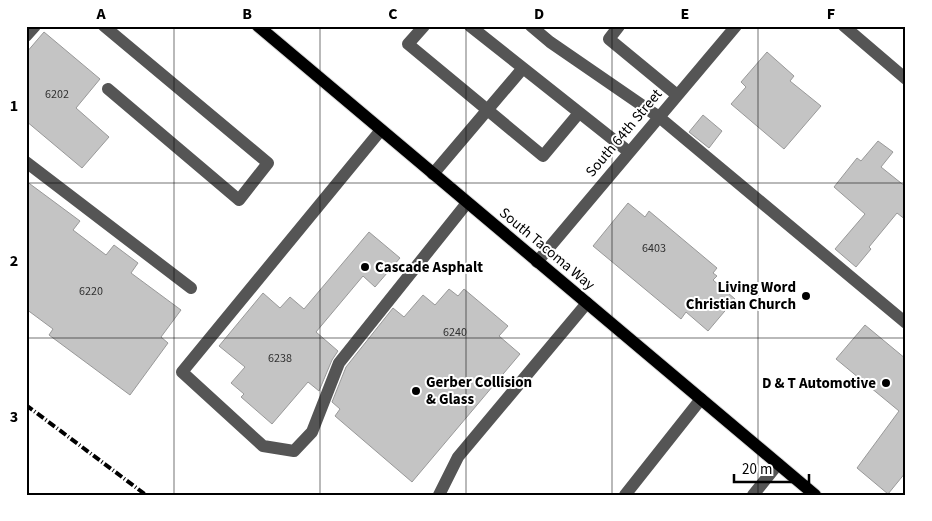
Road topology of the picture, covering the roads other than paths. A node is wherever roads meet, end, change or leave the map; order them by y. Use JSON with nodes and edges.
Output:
{"nodes":[{"id":1,"x":35,"y":26,"type":"edge"},
{"id":2,"x":104,"y":26,"type":"edge"},
{"id":3,"x":258,"y":26,"type":"edge"},
{"id":4,"x":424,"y":26,"type":"edge"},
{"id":5,"x":470,"y":26,"type":"edge"},
{"id":6,"x":531,"y":26,"type":"edge"},
{"id":7,"x":619,"y":26,"type":"edge"},
{"id":8,"x":736,"y":26,"type":"edge"},
{"id":9,"x":844,"y":26,"type":"edge"},
{"id":10,"x":26,"y":36,"type":"edge"},
{"id":11,"x":523,"y":68,"type":"junction"},
{"id":12,"x":906,"y":79,"type":"edge"},
{"id":13,"x":108,"y":89,"type":"dead end"},
{"id":14,"x":677,"y":95,"type":"junction"},
{"id":15,"x":488,"y":110,"type":"junction"},
{"id":16,"x":579,"y":113,"type":"junction"},
{"id":17,"x":659,"y":117,"type":"junction"},
{"id":18,"x":381,"y":130,"type":"junction"},
{"id":19,"x":629,"y":152,"type":"junction"},
{"id":20,"x":26,"y":162,"type":"edge"},
{"id":21,"x":434,"y":174,"type":"junction"},
{"id":22,"x":467,"y":203,"type":"junction"},
{"id":23,"x":536,"y":262,"type":"junction"},
{"id":24,"x":191,"y":288,"type":"dead end"},
{"id":25,"x":587,"y":303,"type":"junction"},
{"id":26,"x":906,"y":323,"type":"edge"},
{"id":27,"x":701,"y":399,"type":"junction"},
{"id":28,"x":778,"y":464,"type":"junction"},
{"id":29,"x":439,"y":495,"type":"edge"},
{"id":30,"x":625,"y":495,"type":"edge"},
{"id":31,"x":753,"y":495,"type":"edge"},
{"id":32,"x":815,"y":495,"type":"edge"}],
"edges":[{"from":1,"to":10,"type":"street"},
{"from":2,"to":13,"type":"street"},
{"from":3,"to":18,"type":"main road","name":"South Tacoma Way"},
{"from":4,"to":15,"type":"street"},
{"from":5,"to":11,"type":"street"},
{"from":6,"to":17,"type":"street"},
{"from":7,"to":14,"type":"street"},
{"from":8,"to":14,"type":"street","name":"South 64th Street"},
{"from":9,"to":12,"type":"street"},
{"from":11,"to":15,"type":"street"},
{"from":11,"to":16,"type":"street"},
{"from":14,"to":17,"type":"street","name":"South 64th Street"},
{"from":15,"to":16,"type":"street"},
{"from":15,"to":21,"type":"street"},
{"from":16,"to":19,"type":"street"},
{"from":17,"to":19,"type":"street","name":"South 64th Street"},
{"from":17,"to":26,"type":"street"},
{"from":18,"to":21,"type":"main road","name":"South Tacoma Way"},
{"from":18,"to":22,"type":"street"},
{"from":19,"to":23,"type":"street","name":"South 64th Street"},
{"from":20,"to":24,"type":"street"},
{"from":21,"to":22,"type":"main road","name":"South Tacoma Way"},
{"from":22,"to":23,"type":"main road","name":"South Tacoma Way"},
{"from":23,"to":25,"type":"main road","name":"South Tacoma Way"},
{"from":25,"to":27,"type":"main road","name":"South Tacoma Way"},
{"from":25,"to":29,"type":"street"},
{"from":27,"to":28,"type":"main road","name":"South Tacoma Way"},
{"from":27,"to":30,"type":"street"},
{"from":28,"to":31,"type":"street"},
{"from":28,"to":32,"type":"main road","name":"South Tacoma Way"}]}
